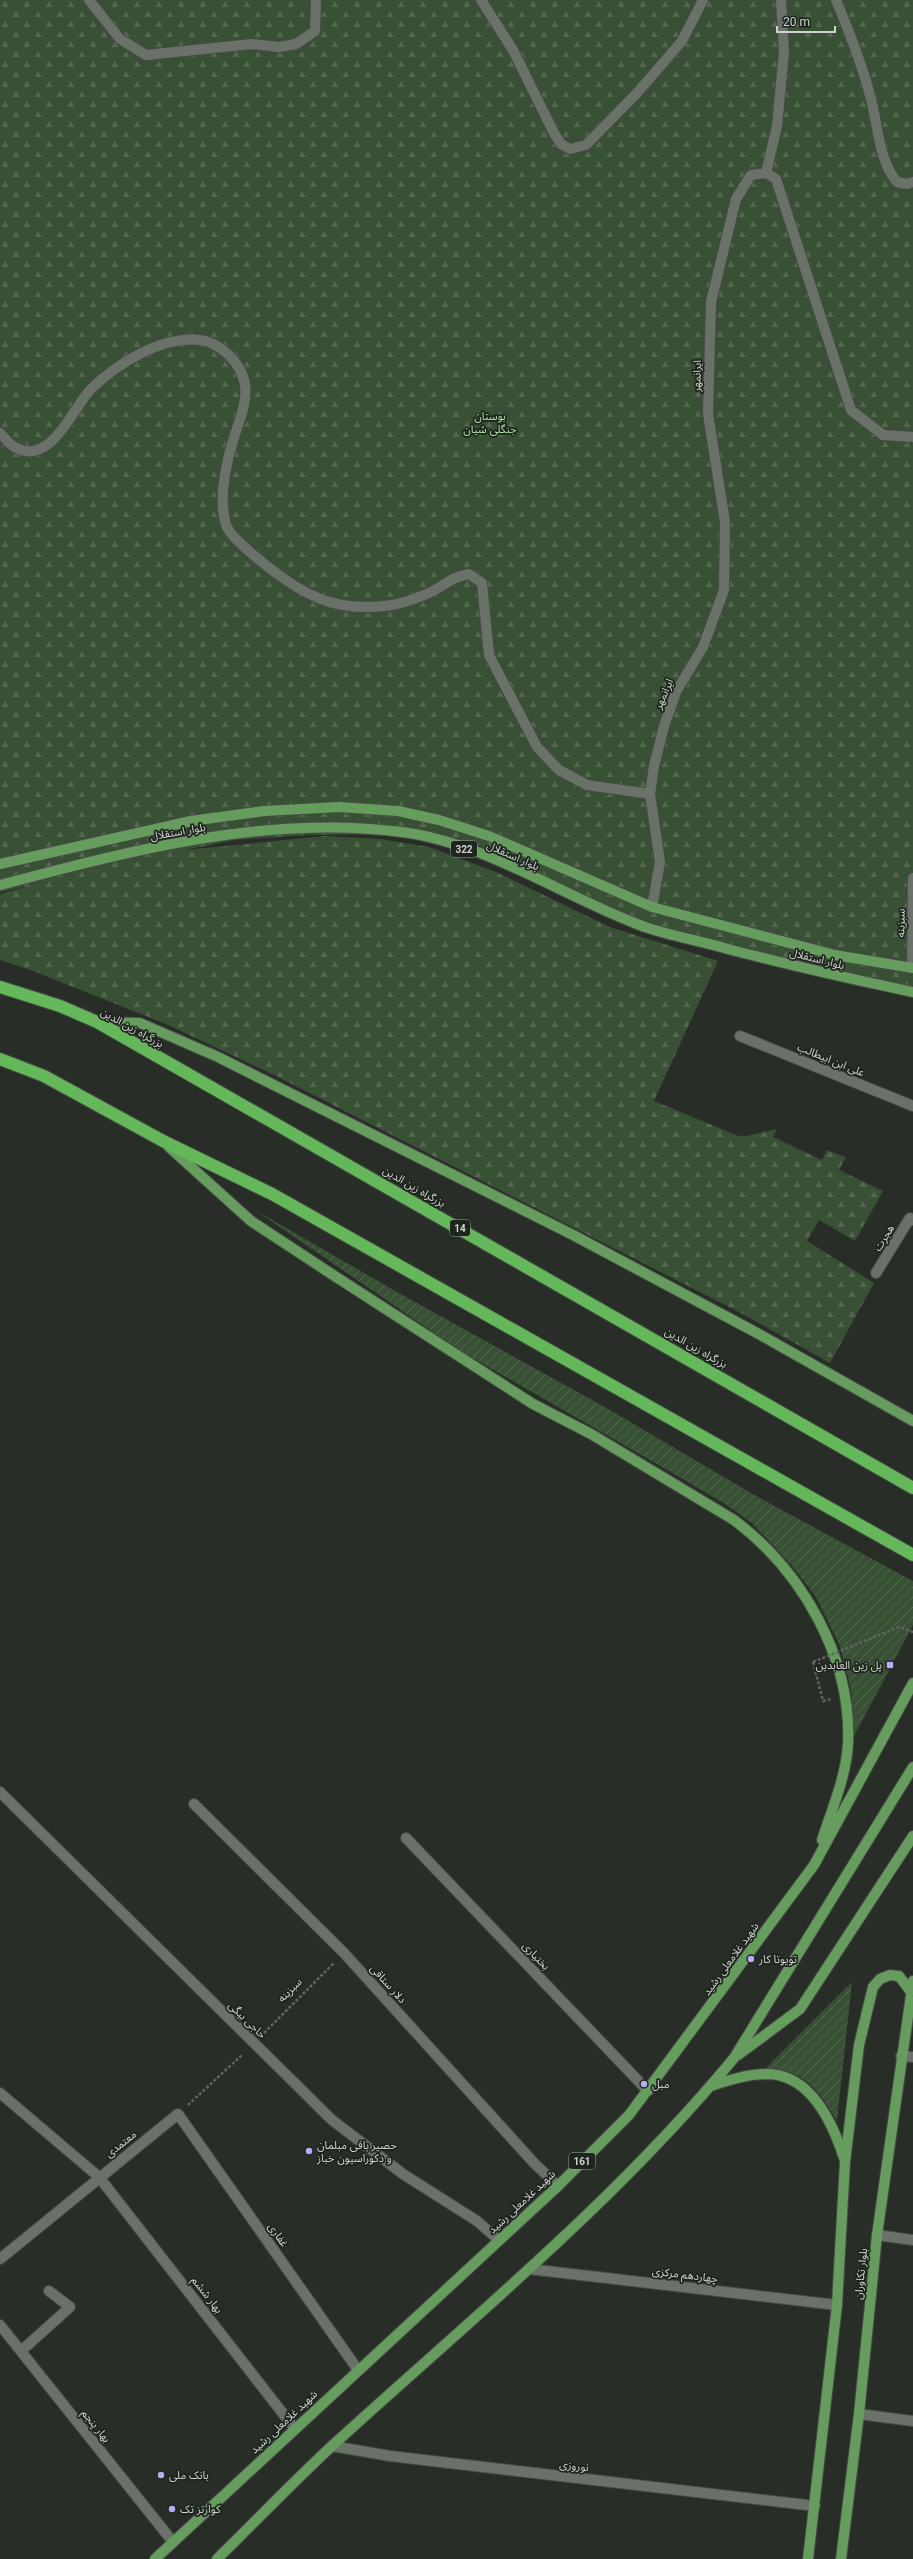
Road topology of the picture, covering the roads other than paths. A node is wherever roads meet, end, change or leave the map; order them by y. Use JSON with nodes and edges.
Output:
{"nodes":[{"id":1,"x":89,"y":0,"type":"edge"},
{"id":2,"x":316,"y":0,"type":"edge"},
{"id":3,"x":480,"y":0,"type":"edge"},
{"id":4,"x":703,"y":0,"type":"edge"},
{"id":5,"x":781,"y":0,"type":"edge"},
{"id":6,"x":836,"y":0,"type":"edge"},
{"id":7,"x":766,"y":173,"type":"junction"},
{"id":8,"x":913,"y":182,"type":"edge"},
{"id":9,"x":0,"y":433,"type":"edge"},
{"id":10,"x":913,"y":436,"type":"edge"},
{"id":11,"x":650,"y":794,"type":"junction"},
{"id":12,"x":0,"y":864,"type":"edge"},
{"id":13,"x":913,"y":878,"type":"edge"},
{"id":14,"x":0,"y":885,"type":"edge"},
{"id":15,"x":652,"y":907,"type":"junction"},
{"id":16,"x":912,"y":968,"type":"edge"},
{"id":17,"x":0,"y":987,"type":"edge"},
{"id":18,"x":913,"y":992,"type":"edge"},
{"id":19,"x":97,"y":1022,"type":"junction"},
{"id":20,"x":740,"y":1036,"type":"dead end"},
{"id":21,"x":0,"y":1059,"type":"edge"},
{"id":22,"x":913,"y":1106,"type":"edge"},
{"id":23,"x":163,"y":1141,"type":"junction"},
{"id":24,"x":913,"y":1220,"type":"edge"},
{"id":25,"x":876,"y":1273,"type":"dead end"},
{"id":26,"x":913,"y":1421,"type":"edge"},
{"id":27,"x":912,"y":1488,"type":"edge"},
{"id":28,"x":913,"y":1555,"type":"edge"},
{"id":29,"x":913,"y":1683,"type":"edge"},
{"id":30,"x":913,"y":1767,"type":"edge"},
{"id":31,"x":0,"y":1792,"type":"edge"},
{"id":32,"x":194,"y":1804,"type":"dead end"},
{"id":33,"x":913,"y":1836,"type":"edge"},
{"id":34,"x":406,"y":1838,"type":"dead end"},
{"id":35,"x":814,"y":1865,"type":"junction"},
{"id":36,"x":913,"y":1981,"type":"edge"},
{"id":37,"x":911,"y":1992,"type":"junction"},
{"id":38,"x":901,"y":2056,"type":"junction"},
{"id":39,"x":913,"y":2057,"type":"edge"},
{"id":40,"x":734,"y":2058,"type":"junction"},
{"id":41,"x":710,"y":2086,"type":"junction"},
{"id":42,"x":648,"y":2091,"type":"junction"},
{"id":43,"x":0,"y":2093,"type":"edge"},
{"id":44,"x":178,"y":2114,"type":"joint"},
{"id":45,"x":845,"y":2162,"type":"junction"},
{"id":46,"x":99,"y":2177,"type":"junction"},
{"id":47,"x":558,"y":2186,"type":"junction"},
{"id":48,"x":877,"y":2235,"type":"junction"},
{"id":49,"x":498,"y":2240,"type":"junction"},
{"id":50,"x":913,"y":2240,"type":"edge"},
{"id":51,"x":0,"y":2259,"type":"edge"},
{"id":52,"x":530,"y":2269,"type":"junction"},
{"id":53,"x":49,"y":2291,"type":"dead end"},
{"id":54,"x":837,"y":2305,"type":"junction"},
{"id":55,"x":0,"y":2325,"type":"edge"},
{"id":56,"x":21,"y":2351,"type":"junction"},
{"id":57,"x":358,"y":2370,"type":"junction"},
{"id":58,"x":859,"y":2414,"type":"junction"},
{"id":59,"x":913,"y":2421,"type":"edge"},
{"id":60,"x":295,"y":2429,"type":"junction"},
{"id":61,"x":332,"y":2446,"type":"junction"},
{"id":62,"x":815,"y":2506,"type":"junction"},
{"id":63,"x":173,"y":2542,"type":"junction"},
{"id":64,"x":155,"y":2559,"type":"edge"},
{"id":65,"x":217,"y":2559,"type":"edge"},
{"id":66,"x":808,"y":2559,"type":"edge"},
{"id":67,"x":841,"y":2559,"type":"edge"}],
"edges":[{"from":1,"to":2,"type":"street"},
{"from":3,"to":4,"type":"street"},
{"from":5,"to":7,"type":"street"},
{"from":6,"to":8,"type":"street"},
{"from":7,"to":10,"type":"street"},
{"from":7,"to":11,"type":"street","name":"ایرانمهر"},
{"from":9,"to":11,"type":"street"},
{"from":11,"to":15,"type":"street","name":"ایرانمهر"},
{"from":12,"to":15,"type":"main road","name":"بلوار استقلال","number":"322"},
{"from":13,"to":16,"type":"street","name":"سبزینه"},
{"from":14,"to":18,"type":"main road","name":"بلوار استقلال","number":"322"},
{"from":15,"to":16,"type":"main road","name":"بلوار استقلال","number":"322"},
{"from":17,"to":19,"type":"highway","name":"بزرگراه زین الدین","number":"14"},
{"from":19,"to":26,"type":"main road"},
{"from":19,"to":27,"type":"highway","name":"بزرگراه زین الدین","number":"14"},
{"from":20,"to":22,"type":"street","name":"علی ابن ابیطالب"},
{"from":21,"to":23,"type":"highway"},
{"from":23,"to":28,"type":"highway"},
{"from":23,"to":35,"type":"main road"},
{"from":24,"to":25,"type":"street","name":"هجرت"},
{"from":29,"to":35,"type":"main road","name":"شهید غلامعلی رشید","number":"161"},
{"from":30,"to":40,"type":"main road"},
{"from":31,"to":49,"type":"street","name":"حاجی بیگی"},
{"from":32,"to":47,"type":"street","name":"دلار ستاقی"},
{"from":33,"to":40,"type":"main road"},
{"from":34,"to":42,"type":"street","name":"بختیاری"},
{"from":35,"to":42,"type":"main road","name":"شهید غلامعلی رشید","number":"161"},
{"from":36,"to":37,"type":"main road","name":"بلوار تکاوران"},
{"from":37,"to":38,"type":"main road","name":"بلوار تکاوران"},
{"from":37,"to":45,"type":"main road","name":"بلوار تکاوران"},
{"from":38,"to":39,"type":"street"},
{"from":38,"to":48,"type":"main road","name":"بلوار تکاوران"},
{"from":40,"to":41,"type":"main road"},
{"from":41,"to":45,"type":"main road"},
{"from":41,"to":52,"type":"main road"},
{"from":42,"to":47,"type":"main road","name":"شهید غلامعلی رشید","number":"161"},
{"from":43,"to":46,"type":"street","name":"بهار ششم"},
{"from":44,"to":46,"type":"street","name":"معتمدی"},
{"from":44,"to":57,"type":"street","name":"غفاری"},
{"from":45,"to":54,"type":"main road","name":"بلوار تکاوران"},
{"from":46,"to":51,"type":"street","name":"معتمدی"},
{"from":46,"to":60,"type":"street","name":"بهار ششم"},
{"from":47,"to":49,"type":"main road","name":"شهید غلامعلی رشید","number":"161"},
{"from":48,"to":50,"type":"street"},
{"from":48,"to":58,"type":"main road","name":"بلوار تکاوران"},
{"from":49,"to":57,"type":"main road","name":"شهید غلامعلی رشید","number":"161"},
{"from":52,"to":54,"type":"street","name":"چهاردهم مرکزی"},
{"from":52,"to":61,"type":"main road"},
{"from":53,"to":56,"type":"street"},
{"from":54,"to":62,"type":"main road","name":"بلوار تکاوران"},
{"from":55,"to":56,"type":"street","name":"بهار پنجم"},
{"from":56,"to":63,"type":"street","name":"بهار پنجم"},
{"from":57,"to":60,"type":"main road","name":"شهید غلامعلی رشید","number":"161"},
{"from":58,"to":59,"type":"street"},
{"from":58,"to":67,"type":"main road","name":"بلوار تکاوران"},
{"from":60,"to":63,"type":"main road","name":"شهید غلامعلی رشید","number":"161"},
{"from":61,"to":62,"type":"street","name":"نوروزی"},
{"from":61,"to":65,"type":"main road"},
{"from":62,"to":66,"type":"main road","name":"بلوار تکاوران"},
{"from":63,"to":64,"type":"main road","name":"شهید غلامعلی رشید","number":"161"}]}
